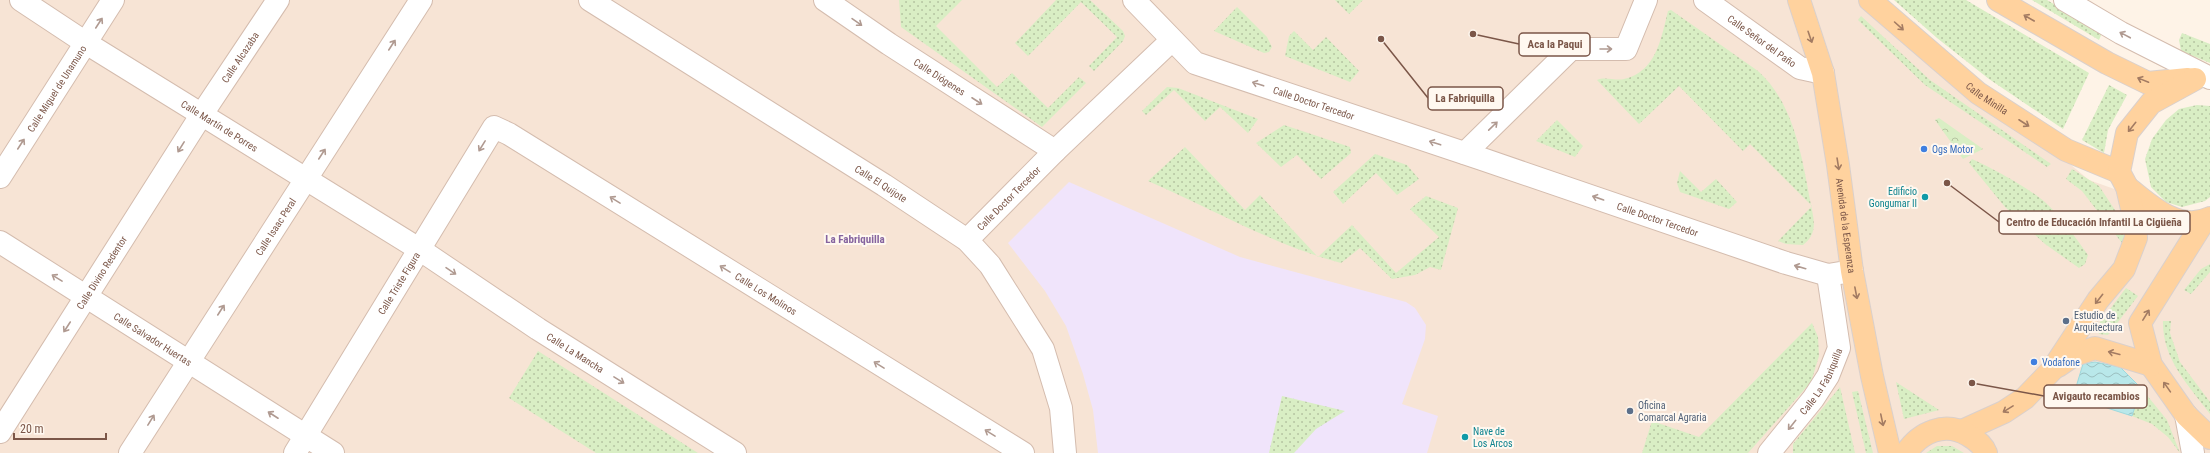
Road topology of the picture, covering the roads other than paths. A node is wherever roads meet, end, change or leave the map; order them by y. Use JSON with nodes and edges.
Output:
{"nodes":[{"id":1,"x":22,"y":0,"type":"edge"},
{"id":2,"x":113,"y":0,"type":"edge"},
{"id":3,"x":278,"y":0,"type":"edge"},
{"id":4,"x":421,"y":0,"type":"edge"},
{"id":5,"x":590,"y":0,"type":"edge"},
{"id":6,"x":825,"y":0,"type":"edge"},
{"id":7,"x":1134,"y":0,"type":"edge"},
{"id":8,"x":1646,"y":0,"type":"edge"},
{"id":9,"x":1705,"y":0,"type":"edge"},
{"id":10,"x":1799,"y":0,"type":"edge"},
{"id":11,"x":1870,"y":0,"type":"edge"},
{"id":12,"x":1998,"y":0,"type":"edge"},
{"id":13,"x":2065,"y":0,"type":"edge"},
{"id":14,"x":1172,"y":40,"type":"junction"},
{"id":15,"x":86,"y":43,"type":"junction"},
{"id":16,"x":1823,"y":73,"type":"junction"},
{"id":17,"x":2206,"y":79,"type":"edge"},
{"id":18,"x":202,"y":114,"type":"junction"},
{"id":19,"x":509,"y":134,"type":"joint"},
{"id":20,"x":1055,"y":151,"type":"junction"},
{"id":21,"x":1465,"y":153,"type":"junction"},
{"id":22,"x":0,"y":177,"type":"edge"},
{"id":23,"x":306,"y":179,"type":"junction"},
{"id":24,"x":2123,"y":180,"type":"junction"},
{"id":25,"x":2207,"y":219,"type":"edge"},
{"id":26,"x":966,"y":240,"type":"junction"},
{"id":27,"x":0,"y":242,"type":"edge"},
{"id":28,"x":419,"y":249,"type":"junction"},
{"id":29,"x":1852,"y":271,"type":"junction"},
{"id":30,"x":1828,"y":275,"type":"junction"},
{"id":31,"x":86,"y":297,"type":"junction"},
{"id":32,"x":188,"y":360,"type":"junction"},
{"id":33,"x":2151,"y":365,"type":"junction"},
{"id":34,"x":2052,"y":370,"type":"junction"},
{"id":35,"x":2186,"y":416,"type":"junction"},
{"id":36,"x":1962,"y":431,"type":"junction"},
{"id":37,"x":0,"y":432,"type":"edge"},
{"id":38,"x":2210,"y":438,"type":"edge"},
{"id":39,"x":301,"y":444,"type":"edge"},
{"id":40,"x":130,"y":453,"type":"edge"},
{"id":41,"x":333,"y":453,"type":"edge"},
{"id":42,"x":735,"y":453,"type":"edge"},
{"id":43,"x":1023,"y":453,"type":"edge"},
{"id":44,"x":1065,"y":453,"type":"edge"},
{"id":45,"x":1769,"y":453,"type":"edge"},
{"id":46,"x":1890,"y":453,"type":"edge"},
{"id":47,"x":1906,"y":453,"type":"edge"},
{"id":48,"x":1986,"y":453,"type":"edge"},
{"id":49,"x":2193,"y":453,"type":"edge"}],
"edges":[{"from":1,"to":15,"type":"street","name":"Calle Martín de Porres"},
{"from":15,"to":2,"type":"street","name":"Calle Miguel de Unamuno","one_way":true},
{"from":3,"to":18,"type":"street","name":"Calle Alcazaba"},
{"from":23,"to":4,"type":"street","name":"Calle Isaac Peral","one_way":true},
{"from":5,"to":26,"type":"street","name":"Calle El Quijote"},
{"from":6,"to":20,"type":"street","name":"Calle Diógenes","one_way":true},
{"from":7,"to":14,"type":"street","name":"Calle Doctor Tercedor"},
{"from":21,"to":8,"type":"street","one_way":true},
{"from":9,"to":16,"type":"street","name":"Calle Señor del Paño"},
{"from":10,"to":16,"type":"main road","name":"Avenida de la Esperanza","one_way":true},
{"from":11,"to":24,"type":"main road","name":"Calle Minilla","one_way":true},
{"from":17,"to":12,"type":"main road","one_way":true},
{"from":17,"to":13,"type":"street","one_way":true},
{"from":14,"to":20,"type":"street","name":"Calle Doctor Tercedor"},
{"from":21,"to":14,"type":"street","name":"Calle Doctor Tercedor","one_way":true},
{"from":15,"to":18,"type":"street","name":"Calle Martín de Porres"},
{"from":22,"to":15,"type":"street","name":"Calle Miguel de Unamuno","one_way":true},
{"from":16,"to":29,"type":"main road","name":"Avenida de la Esperanza","one_way":true},
{"from":17,"to":24,"type":"main road","one_way":true},
{"from":18,"to":23,"type":"street","name":"Calle Martín de Porres"},
{"from":18,"to":31,"type":"street","name":"Calle Divino Redentor","one_way":true},
{"from":19,"to":28,"type":"street","name":"Calle Triste Figura","one_way":true},
{"from":43,"to":19,"type":"street","name":"Calle Los Molinos","one_way":true},
{"from":20,"to":26,"type":"street","name":"Calle Doctor Tercedor"},
{"from":30,"to":21,"type":"street","name":"Calle Doctor Tercedor","one_way":true},
{"from":23,"to":28,"type":"street","name":"Calle Martín de Porres"},
{"from":32,"to":23,"type":"street","name":"Calle Isaac Peral","one_way":true},
{"from":24,"to":25,"type":"main road","name":"Calle Minilla"},
{"from":24,"to":34,"type":"main road","one_way":true},
{"from":33,"to":25,"type":"main road","one_way":true},
{"from":26,"to":44,"type":"street","name":"Calle El Quijote"},
{"from":31,"to":27,"type":"street","name":"Calle Salvador Huertas","one_way":true},
{"from":28,"to":39,"type":"street","name":"Calle Triste Figura"},
{"from":28,"to":42,"type":"street","name":"Calle La Mancha","one_way":true},
{"from":29,"to":30,"type":"street","name":"Calle Doctor Tercedor"},
{"from":29,"to":46,"type":"main road","name":"Avenida de la Esperanza","one_way":true},
{"from":30,"to":45,"type":"street","name":"Calle La Fabriquilla","one_way":true},
{"from":31,"to":32,"type":"street","name":"Calle Salvador Huertas"},
{"from":31,"to":37,"type":"street","name":"Calle Divino Redentor","one_way":true},
{"from":39,"to":32,"type":"street","name":"Calle Salvador Huertas","one_way":true},
{"from":40,"to":32,"type":"street","name":"Calle Isaac Peral","one_way":true},
{"from":33,"to":34,"type":"main road","one_way":true},
{"from":35,"to":33,"type":"main road","one_way":true},
{"from":34,"to":36,"type":"main road","one_way":true},
{"from":35,"to":38,"type":"main road"},
{"from":35,"to":49,"type":"street"},
{"from":36,"to":47,"type":"main road"},
{"from":36,"to":48,"type":"main road"},
{"from":39,"to":41,"type":"street","name":"Calle Salvador Huertas"}]}
